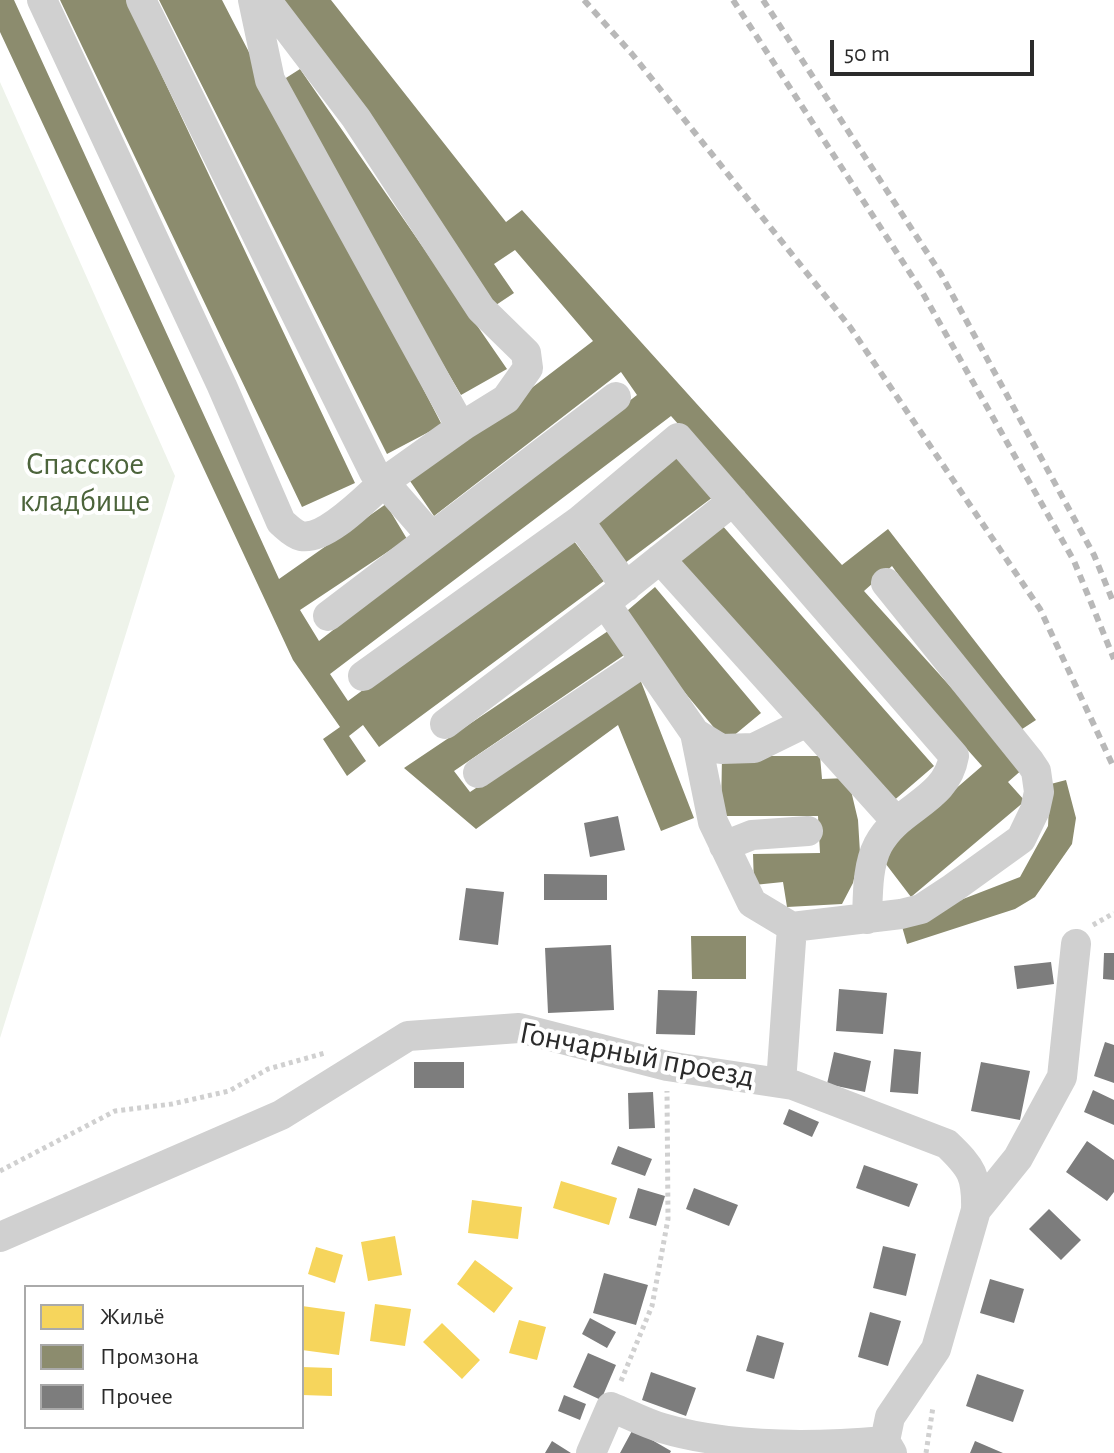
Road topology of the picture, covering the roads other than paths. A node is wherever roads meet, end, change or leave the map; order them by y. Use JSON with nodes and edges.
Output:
{"nodes":[{"id":1,"x":42,"y":0,"type":"edge"},
{"id":2,"x":141,"y":0,"type":"edge"},
{"id":3,"x":253,"y":0,"type":"edge"},
{"id":4,"x":266,"y":0,"type":"edge"},
{"id":5,"x":616,"y":397,"type":"dead end"},
{"id":6,"x":461,"y":427,"type":"junction"},
{"id":7,"x":384,"y":482,"type":"junction"},
{"id":8,"x":733,"y":501,"type":"junction"},
{"id":9,"x":579,"y":521,"type":"junction"},
{"id":10,"x":432,"y":537,"type":"junction"},
{"id":11,"x":660,"y":559,"type":"junction"},
{"id":12,"x":886,"y":583,"type":"dead end"},
{"id":13,"x":615,"y":595,"type":"junction"},
{"id":14,"x":328,"y":616,"type":"dead end"},
{"id":15,"x":645,"y":661,"type":"junction"},
{"id":16,"x":363,"y":676,"type":"dead end"},
{"id":17,"x":807,"y":722,"type":"junction"},
{"id":18,"x":445,"y":724,"type":"dead end"},
{"id":19,"x":695,"y":733,"type":"junction"},
{"id":20,"x":478,"y":773,"type":"dead end"},
{"id":21,"x":896,"y":821,"type":"junction"},
{"id":22,"x":808,"y":831,"type":"dead end"},
{"id":23,"x":724,"y":846,"type":"junction"},
{"id":24,"x":867,"y":919,"type":"junction"},
{"id":25,"x":792,"y":927,"type":"junction"},
{"id":26,"x":1076,"y":944,"type":"dead end"},
{"id":27,"x":781,"y":1083,"type":"junction"},
{"id":28,"x":976,"y":1210,"type":"junction"},
{"id":29,"x":0,"y":1237,"type":"edge"},
{"id":30,"x":888,"y":1447,"type":"edge"},
{"id":31,"x":591,"y":1453,"type":"edge"}],
"edges":[{"from":1,"to":7,"type":"street"},
{"from":2,"to":7,"type":"street"},
{"from":3,"to":6,"type":"street"},
{"from":4,"to":6,"type":"street"},
{"from":5,"to":10,"type":"street"},
{"from":6,"to":7,"type":"street"},
{"from":7,"to":10,"type":"street"},
{"from":8,"to":9,"type":"street"},
{"from":8,"to":11,"type":"street"},
{"from":8,"to":21,"type":"street"},
{"from":9,"to":13,"type":"street"},
{"from":9,"to":16,"type":"street"},
{"from":10,"to":14,"type":"street"},
{"from":11,"to":13,"type":"street"},
{"from":11,"to":17,"type":"street"},
{"from":12,"to":24,"type":"street"},
{"from":13,"to":15,"type":"street"},
{"from":13,"to":18,"type":"street"},
{"from":15,"to":19,"type":"street"},
{"from":15,"to":20,"type":"street"},
{"from":17,"to":19,"type":"street"},
{"from":17,"to":21,"type":"street"},
{"from":19,"to":23,"type":"street"},
{"from":21,"to":24,"type":"street"},
{"from":22,"to":23,"type":"street"},
{"from":23,"to":25,"type":"street"},
{"from":24,"to":25,"type":"street"},
{"from":25,"to":27,"type":"street"},
{"from":26,"to":28,"type":"street"},
{"from":27,"to":28,"type":"street","name":"Гончарный проезд"},
{"from":27,"to":29,"type":"street","name":"Гончарный проезд"},
{"from":28,"to":30,"type":"street"},
{"from":30,"to":31,"type":"street"}]}
